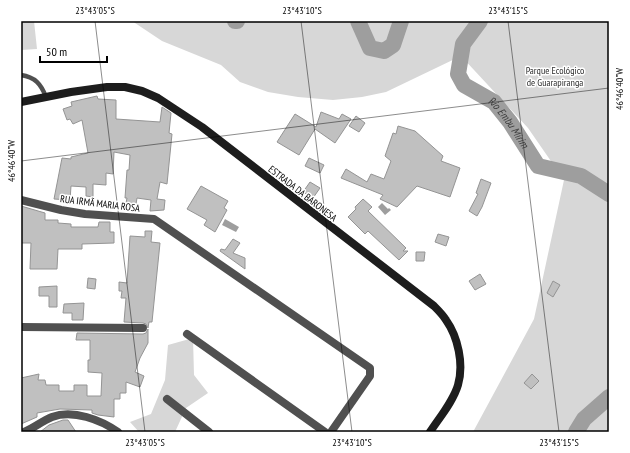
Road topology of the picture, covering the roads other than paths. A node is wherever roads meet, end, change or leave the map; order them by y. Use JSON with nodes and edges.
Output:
{"nodes":[{"id":1,"x":21,"y":76,"type":"edge"},
{"id":2,"x":46,"y":97,"type":"junction"},
{"id":3,"x":21,"y":102,"type":"edge"},
{"id":4,"x":21,"y":200,"type":"edge"},
{"id":5,"x":21,"y":327,"type":"edge"},
{"id":6,"x":143,"y":328,"type":"dead end"},
{"id":7,"x":187,"y":334,"type":"dead end"},
{"id":8,"x":167,"y":399,"type":"dead end"},
{"id":9,"x":32,"y":430,"type":"edge"},
{"id":10,"x":24,"y":432,"type":"edge"},
{"id":11,"x":118,"y":432,"type":"edge"},
{"id":12,"x":209,"y":432,"type":"edge"},
{"id":13,"x":325,"y":432,"type":"edge"},
{"id":14,"x":331,"y":432,"type":"edge"},
{"id":15,"x":430,"y":432,"type":"edge"}],
"edges":[{"from":1,"to":2,"type":"lane"},
{"from":2,"to":3,"type":"main road","name":"ESTRADA DA BARONESA"},
{"from":2,"to":15,"type":"main road","name":"ESTRADA DA BARONESA"},
{"from":4,"to":14,"type":"street","name":"RUA IRMÃ MARIA ROSA"},
{"from":5,"to":6,"type":"street"},
{"from":7,"to":13,"type":"street"},
{"from":8,"to":12,"type":"street"},
{"from":9,"to":10,"type":"street"},
{"from":9,"to":11,"type":"street"}]}
